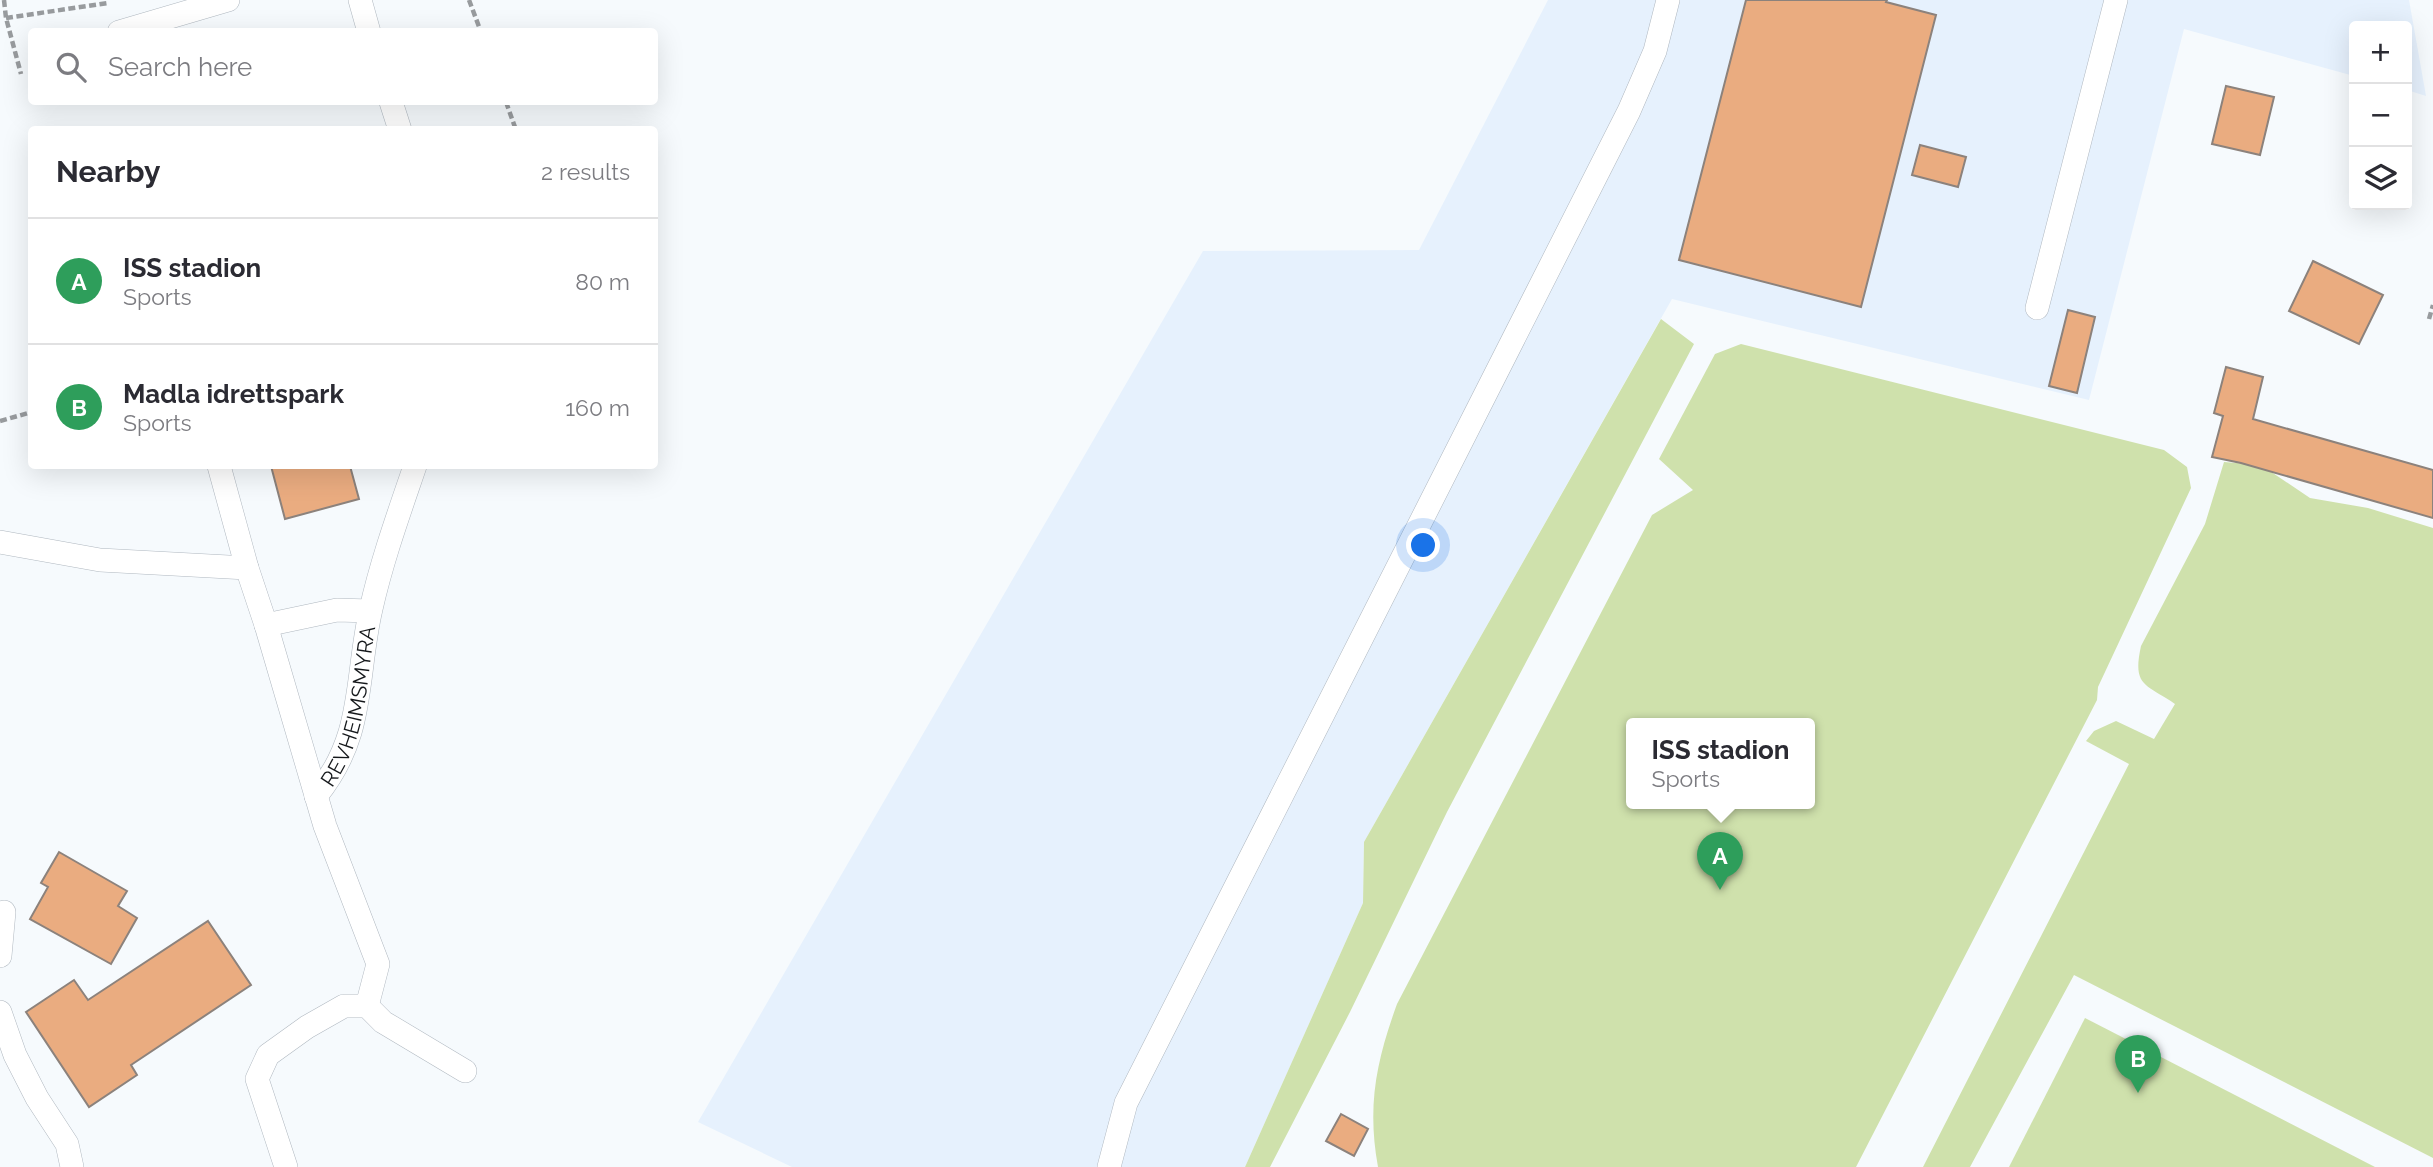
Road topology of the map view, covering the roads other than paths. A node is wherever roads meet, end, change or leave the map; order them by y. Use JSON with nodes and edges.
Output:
{"nodes":[{"id":1,"x":228,"y":0,"type":"edge"},
{"id":2,"x":360,"y":0,"type":"edge"},
{"id":3,"x":1668,"y":0,"type":"edge"},
{"id":4,"x":2116,"y":0,"type":"edge"},
{"id":5,"x":133,"y":28,"type":"edge"},
{"id":6,"x":368,"y":28,"type":"edge"},
{"id":7,"x":392,"y":105,"type":"edge"},
{"id":8,"x":399,"y":126,"type":"edge"},
{"id":9,"x":2037,"y":308,"type":"dead end"},
{"id":10,"x":220,"y":469,"type":"edge"},
{"id":11,"x":414,"y":469,"type":"edge"},
{"id":12,"x":0,"y":542,"type":"edge"},
{"id":13,"x":247,"y":568,"type":"junction"},
{"id":14,"x":370,"y":611,"type":"junction"},
{"id":15,"x":266,"y":625,"type":"junction"},
{"id":16,"x":316,"y":796,"type":"junction"},
{"id":17,"x":4,"y":912,"type":"dead end"},
{"id":18,"x":0,"y":956,"type":"edge"},
{"id":19,"x":367,"y":1006,"type":"junction"},
{"id":20,"x":0,"y":1012,"type":"edge"},
{"id":21,"x":466,"y":1071,"type":"dead end"},
{"id":22,"x":72,"y":1167,"type":"edge"},
{"id":23,"x":286,"y":1167,"type":"edge"},
{"id":24,"x":1109,"y":1167,"type":"edge"}],
"edges":[{"from":1,"to":5,"type":"lane"},
{"from":2,"to":6,"type":"lane"},
{"from":3,"to":24,"type":"lane"},
{"from":4,"to":9,"type":"lane"},
{"from":7,"to":8,"type":"lane"},
{"from":10,"to":13,"type":"lane"},
{"from":11,"to":14,"type":"lane","name":"REVHEIMSMYRA"},
{"from":12,"to":13,"type":"lane"},
{"from":13,"to":15,"type":"lane"},
{"from":14,"to":15,"type":"lane","name":"REVHEIMSMYRA"},
{"from":14,"to":16,"type":"lane","name":"REVHEIMSMYRA"},
{"from":15,"to":16,"type":"lane"},
{"from":16,"to":19,"type":"lane"},
{"from":17,"to":18,"type":"lane"},
{"from":19,"to":21,"type":"lane"},
{"from":19,"to":23,"type":"lane"},
{"from":20,"to":22,"type":"lane"}]}
